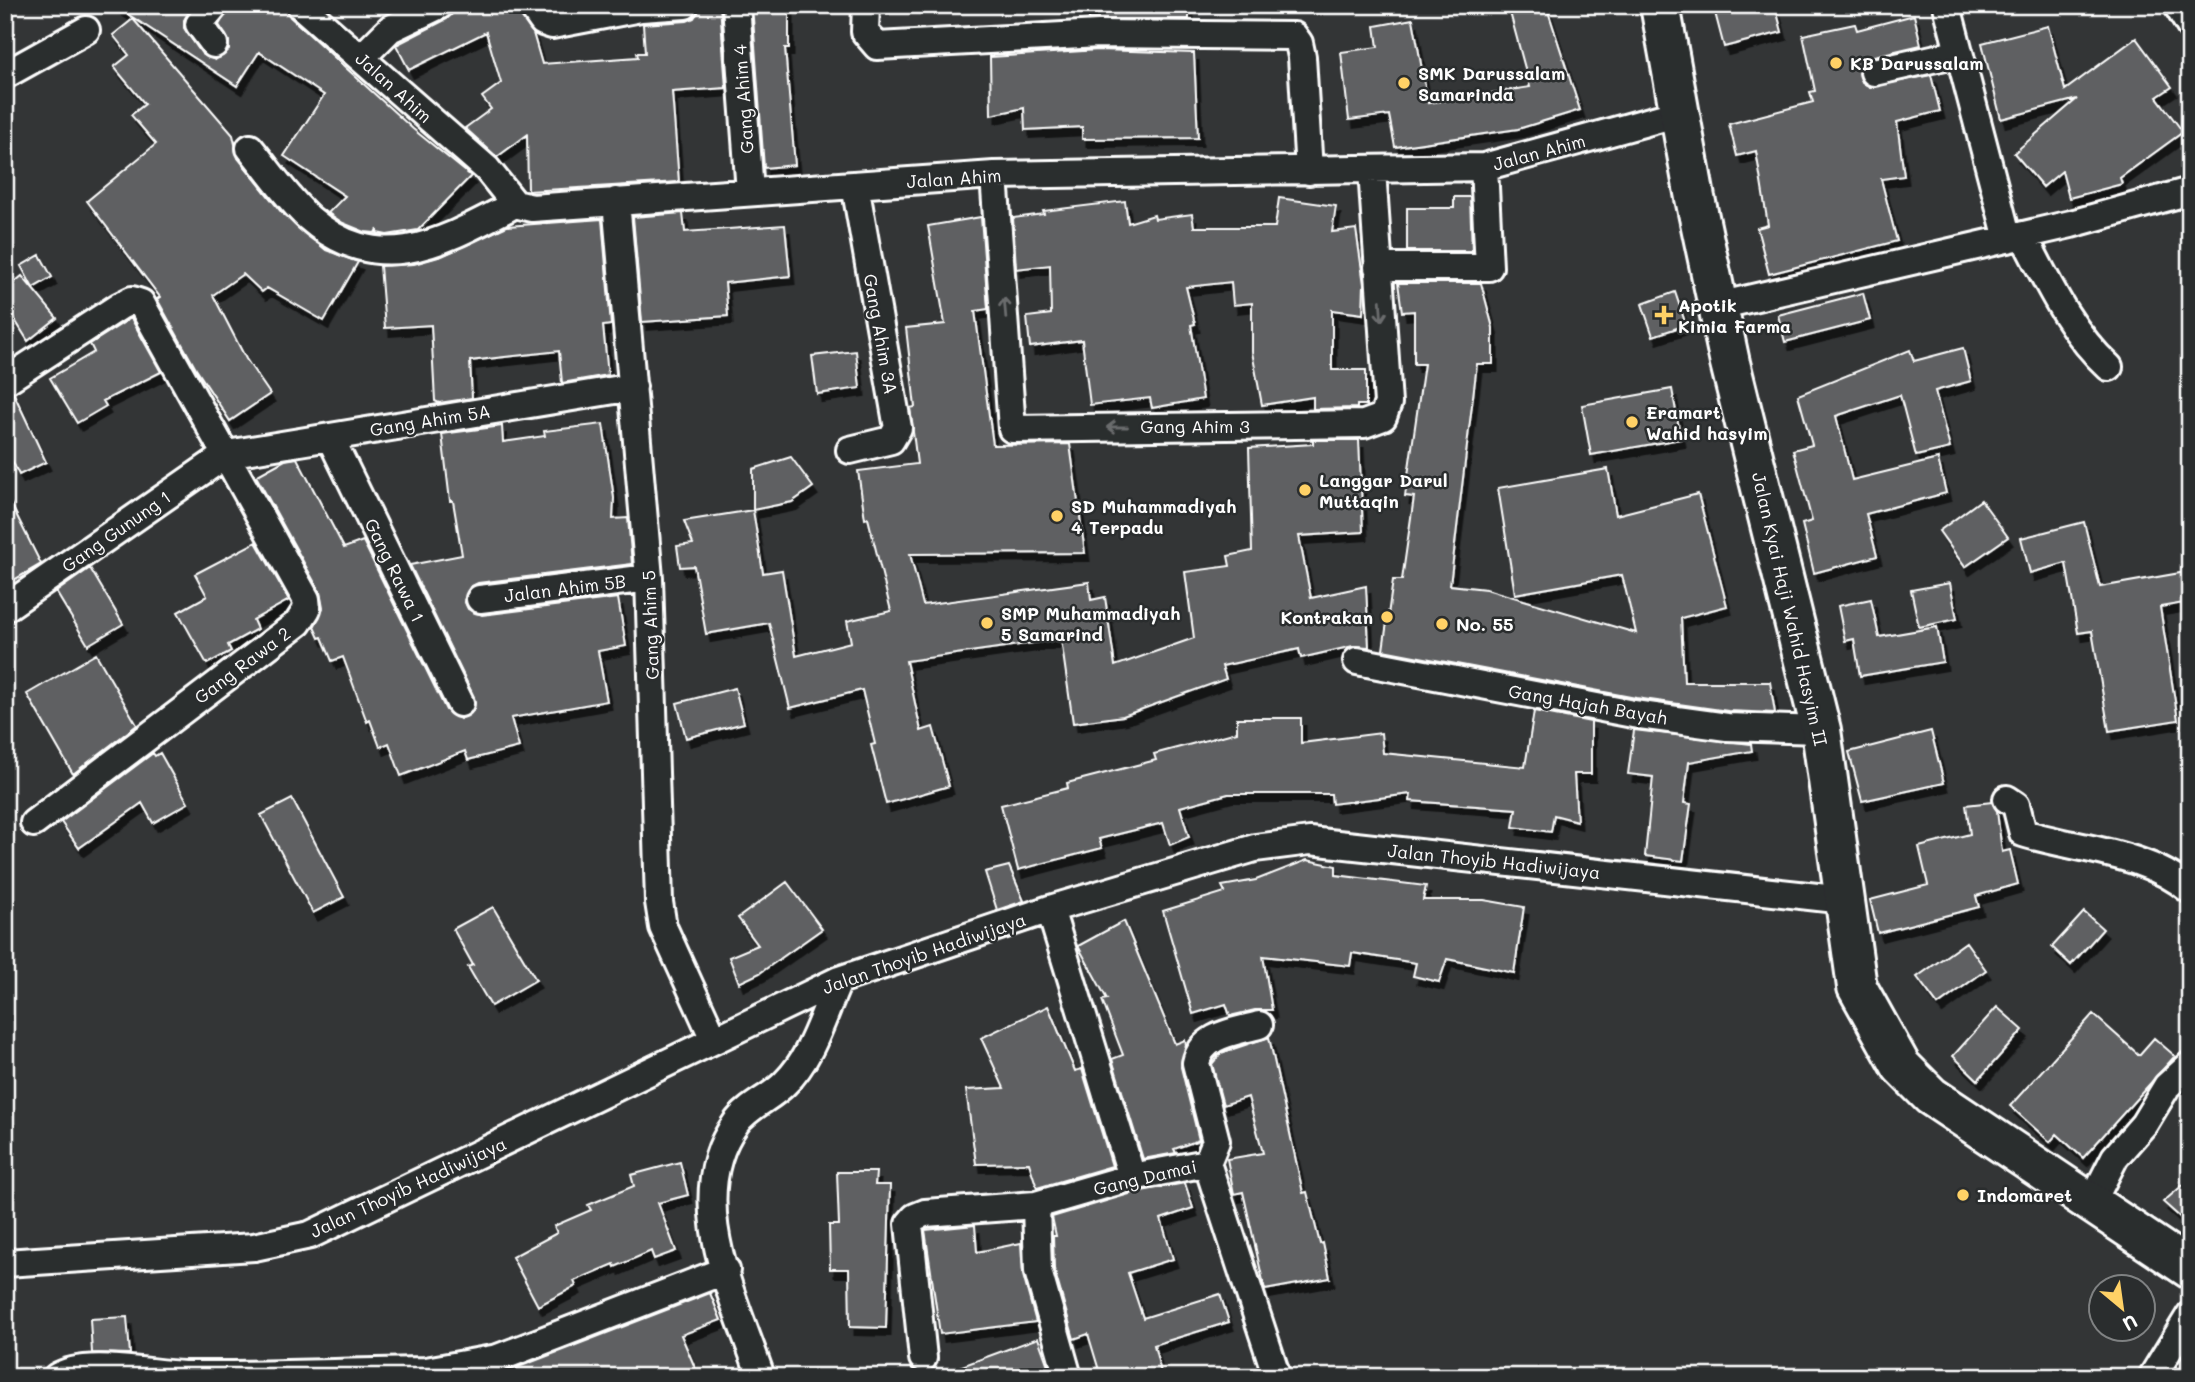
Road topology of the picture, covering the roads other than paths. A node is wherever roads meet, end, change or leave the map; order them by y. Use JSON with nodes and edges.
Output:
{"nodes":[{"id":1,"x":215,"y":5,"type":"edge"},
{"id":2,"x":300,"y":5,"type":"edge"},
{"id":3,"x":440,"y":5,"type":"edge"},
{"id":4,"x":531,"y":5,"type":"edge"},
{"id":5,"x":685,"y":5,"type":"edge"},
{"id":6,"x":736,"y":5,"type":"edge"},
{"id":7,"x":866,"y":5,"type":"edge"},
{"id":8,"x":1660,"y":5,"type":"edge"},
{"id":9,"x":2178,"y":5,"type":"edge"},
{"id":10,"x":1947,"y":6,"type":"edge"},
{"id":11,"x":2190,"y":26,"type":"edge"},
{"id":12,"x":86,"y":30,"type":"dead end"},
{"id":13,"x":214,"y":44,"type":"dead end"},
{"id":14,"x":1959,"y":53,"type":"junction"},
{"id":15,"x":362,"y":57,"type":"junction"},
{"id":16,"x":1874,"y":72,"type":"dead end"},
{"id":17,"x":5,"y":75,"type":"edge"},
{"id":18,"x":1679,"y":113,"type":"junction"},
{"id":19,"x":250,"y":148,"type":"dead end"},
{"id":20,"x":1484,"y":167,"type":"junction"},
{"id":21,"x":1371,"y":170,"type":"junction"},
{"id":22,"x":1309,"y":171,"type":"junction"},
{"id":23,"x":994,"y":175,"type":"junction"},
{"id":24,"x":855,"y":185,"type":"junction"},
{"id":25,"x":2190,"y":191,"type":"edge"},
{"id":26,"x":750,"y":192,"type":"junction"},
{"id":27,"x":616,"y":201,"type":"junction"},
{"id":28,"x":515,"y":204,"type":"junction"},
{"id":29,"x":2015,"y":237,"type":"junction"},
{"id":30,"x":1378,"y":267,"type":"junction"},
{"id":31,"x":1718,"y":306,"type":"junction"},
{"id":32,"x":2109,"y":367,"type":"dead end"},
{"id":33,"x":5,"y":381,"type":"edge"},
{"id":34,"x":633,"y":387,"type":"junction"},
{"id":35,"x":330,"y":437,"type":"junction"},
{"id":36,"x":850,"y":450,"type":"dead end"},
{"id":37,"x":227,"y":454,"type":"junction"},
{"id":38,"x":649,"y":578,"type":"junction"},
{"id":39,"x":480,"y":599,"type":"dead end"},
{"id":40,"x":5,"y":608,"type":"edge"},
{"id":41,"x":1357,"y":661,"type":"dead end"},
{"id":42,"x":460,"y":704,"type":"dead end"},
{"id":43,"x":1821,"y":730,"type":"junction"},
{"id":44,"x":2007,"y":799,"type":"dead end"},
{"id":45,"x":34,"y":823,"type":"dead end"},
{"id":46,"x":2190,"y":890,"type":"edge"},
{"id":47,"x":1845,"y":900,"type":"junction"},
{"id":48,"x":1050,"y":909,"type":"junction"},
{"id":49,"x":839,"y":980,"type":"junction"},
{"id":50,"x":1259,"y":1025,"type":"dead end"},
{"id":51,"x":714,"y":1039,"type":"junction"},
{"id":52,"x":2190,"y":1065,"type":"edge"},
{"id":53,"x":1207,"y":1163,"type":"junction"},
{"id":54,"x":1132,"y":1177,"type":"junction"},
{"id":55,"x":2092,"y":1202,"type":"junction"},
{"id":56,"x":1036,"y":1205,"type":"junction"},
{"id":57,"x":5,"y":1263,"type":"edge"},
{"id":58,"x":2190,"y":1269,"type":"edge"},
{"id":59,"x":726,"y":1270,"type":"junction"},
{"id":60,"x":2190,"y":1315,"type":"edge"},
{"id":61,"x":923,"y":1358,"type":"dead end"},
{"id":62,"x":57,"y":1377,"type":"edge"},
{"id":63,"x":761,"y":1377,"type":"edge"},
{"id":64,"x":1068,"y":1377,"type":"edge"},
{"id":65,"x":1277,"y":1377,"type":"edge"},
{"id":66,"x":2152,"y":1377,"type":"edge"}],
"edges":[{"from":1,"to":13,"type":"street"},
{"from":2,"to":15,"type":"street","name":"Jalan Ahim"},
{"from":3,"to":15,"type":"street"},
{"from":4,"to":5,"type":"street"},
{"from":6,"to":26,"type":"street","name":"Gang Ahim 4"},
{"from":7,"to":22,"type":"street"},
{"from":8,"to":18,"type":"street","name":"Jalan Kyai Haji Wahid Hasyim II"},
{"from":9,"to":11,"type":"street"},
{"from":10,"to":14,"type":"street"},
{"from":12,"to":17,"type":"street"},
{"from":14,"to":16,"type":"street"},
{"from":14,"to":29,"type":"street"},
{"from":15,"to":28,"type":"street","name":"Jalan Ahim"},
{"from":18,"to":20,"type":"street","name":"Jalan Ahim"},
{"from":18,"to":31,"type":"street","name":"Jalan Kyai Haji Wahid Hasyim II"},
{"from":19,"to":28,"type":"street"},
{"from":20,"to":21,"type":"street","name":"Jalan Ahim"},
{"from":20,"to":30,"type":"street"},
{"from":21,"to":22,"type":"street","name":"Jalan Ahim"},
{"from":21,"to":30,"type":"street","name":"Gang Ahim 3"},
{"from":22,"to":23,"type":"street","name":"Jalan Ahim"},
{"from":23,"to":24,"type":"street","name":"Jalan Ahim"},
{"from":30,"to":23,"type":"street","name":"Gang Ahim 3","one_way":true},
{"from":24,"to":26,"type":"street","name":"Jalan Ahim"},
{"from":24,"to":36,"type":"street","name":"Gang Ahim 3A"},
{"from":25,"to":29,"type":"street"},
{"from":26,"to":27,"type":"street","name":"Jalan Ahim"},
{"from":27,"to":28,"type":"street","name":"Jalan Ahim"},
{"from":27,"to":34,"type":"street","name":"Gang Ahim 5"},
{"from":29,"to":31,"type":"street"},
{"from":29,"to":32,"type":"street"},
{"from":31,"to":43,"type":"street","name":"Jalan Kyai Haji Wahid Hasyim II"},
{"from":33,"to":37,"type":"street"},
{"from":34,"to":35,"type":"street","name":"Gang Ahim 5A"},
{"from":34,"to":38,"type":"street","name":"Gang Ahim 5"},
{"from":35,"to":37,"type":"street","name":"Gang Ahim 5A"},
{"from":35,"to":42,"type":"street","name":"Gang Rawa 1"},
{"from":37,"to":40,"type":"street","name":"Gang Gunung 1"},
{"from":37,"to":45,"type":"street","name":"Gang Rawa 2"},
{"from":38,"to":39,"type":"street","name":"Jalan Ahim 5B"},
{"from":38,"to":51,"type":"street","name":"Gang Ahim 5"},
{"from":41,"to":43,"type":"street","name":"Gang Hajah Bayah"},
{"from":43,"to":47,"type":"street","name":"Jalan Kyai Haji Wahid Hasyim II"},
{"from":44,"to":46,"type":"street"},
{"from":47,"to":48,"type":"street","name":"Jalan Thoyib Hadiwijaya"},
{"from":47,"to":55,"type":"street","name":"Jalan Kyai Haji Wahid Hasyim II"},
{"from":48,"to":49,"type":"street","name":"Jalan Thoyib Hadiwijaya"},
{"from":48,"to":54,"type":"street"},
{"from":49,"to":51,"type":"street","name":"Jalan Thoyib Hadiwijaya"},
{"from":49,"to":59,"type":"street"},
{"from":50,"to":53,"type":"street"},
{"from":51,"to":57,"type":"street","name":"Jalan Thoyib Hadiwijaya"},
{"from":52,"to":55,"type":"street"},
{"from":53,"to":54,"type":"street","name":"Gang Damai"},
{"from":53,"to":65,"type":"street","name":"Gang Damai"},
{"from":54,"to":56,"type":"street","name":"Gang Damai"},
{"from":55,"to":58,"type":"street","name":"Jalan Kyai Haji Wahid Hasyim II"},
{"from":56,"to":61,"type":"street","name":"Gang Damai"},
{"from":56,"to":64,"type":"street"},
{"from":59,"to":62,"type":"street"},
{"from":59,"to":63,"type":"street"},
{"from":60,"to":66,"type":"street"}]}
